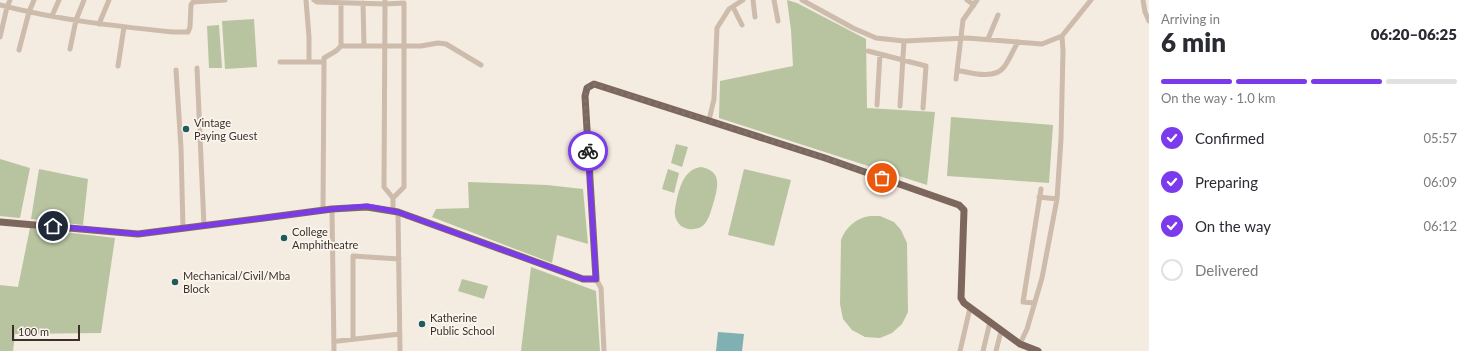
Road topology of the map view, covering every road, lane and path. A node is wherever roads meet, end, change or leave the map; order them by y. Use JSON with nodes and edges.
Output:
{"nodes":[{"id":1,"x":10,"y":0,"type":"edge"},
{"id":2,"x":34,"y":0,"type":"edge"},
{"id":3,"x":59,"y":0,"type":"edge"},
{"id":4,"x":84,"y":0,"type":"edge"},
{"id":5,"x":109,"y":0,"type":"edge"},
{"id":6,"x":225,"y":0,"type":"edge"},
{"id":7,"x":306,"y":0,"type":"edge"},
{"id":8,"x":314,"y":0,"type":"edge"},
{"id":9,"x":743,"y":0,"type":"edge"},
{"id":10,"x":753,"y":0,"type":"edge"},
{"id":11,"x":774,"y":0,"type":"edge"},
{"id":12,"x":802,"y":0,"type":"edge"},
{"id":13,"x":967,"y":0,"type":"edge"},
{"id":14,"x":977,"y":0,"type":"edge"},
{"id":15,"x":1091,"y":0,"type":"edge"},
{"id":16,"x":1144,"y":0,"type":"edge"},
{"id":17,"x":361,"y":2,"type":"edge"},
{"id":18,"x":385,"y":2,"type":"edge"},
{"id":19,"x":342,"y":3,"type":"junction"},
{"id":20,"x":733,"y":4,"type":"edge"},
{"id":21,"x":0,"y":5,"type":"edge"},
{"id":22,"x":974,"y":5,"type":"junction"},
{"id":23,"x":7,"y":7,"type":"junction"},
{"id":24,"x":29,"y":12,"type":"junction"},
{"id":25,"x":998,"y":15,"type":"dead end"},
{"id":26,"x":52,"y":16,"type":"junction"},
{"id":27,"x":756,"y":17,"type":"dead end"},
{"id":28,"x":76,"y":20,"type":"junction"},
{"id":29,"x":778,"y":21,"type":"dead end"},
{"id":30,"x":1149,"y":21,"type":"edge"},
{"id":31,"x":100,"y":24,"type":"junction"},
{"id":32,"x":742,"y":25,"type":"dead end"},
{"id":33,"x":124,"y":27,"type":"junction"},
{"id":34,"x":1062,"y":36,"type":"junction"},
{"id":35,"x":0,"y":37,"type":"edge"},
{"id":36,"x":960,"y":38,"type":"junction"},
{"id":37,"x":988,"y":39,"type":"junction"},
{"id":38,"x":904,"y":41,"type":"junction"},
{"id":39,"x":1050,"y":41,"type":"junction"},
{"id":40,"x":1018,"y":42,"type":"junction"},
{"id":41,"x":342,"y":46,"type":"junction"},
{"id":42,"x":364,"y":46,"type":"junction"},
{"id":43,"x":384,"y":46,"type":"junction"},
{"id":44,"x":404,"y":46,"type":"junction"},
{"id":45,"x":1063,"y":47,"type":"junction"},
{"id":46,"x":19,"y":50,"type":"dead end"},
{"id":47,"x":70,"y":50,"type":"dead end"},
{"id":48,"x":868,"y":51,"type":"dead end"},
{"id":49,"x":880,"y":54,"type":"junction"},
{"id":50,"x":903,"y":59,"type":"junction"},
{"id":51,"x":280,"y":62,"type":"dead end"},
{"id":52,"x":309,"y":62,"type":"junction"},
{"id":53,"x":324,"y":62,"type":"junction"},
{"id":54,"x":481,"y":65,"type":"dead end"},
{"id":55,"x":118,"y":66,"type":"dead end"},
{"id":56,"x":197,"y":68,"type":"dead end"},
{"id":57,"x":176,"y":70,"type":"dead end"},
{"id":58,"x":957,"y":70,"type":"junction"},
{"id":59,"x":956,"y":79,"type":"dead end"},
{"id":60,"x":878,"y":105,"type":"dead end"},
{"id":61,"x":900,"y":106,"type":"dead end"},
{"id":62,"x":923,"y":108,"type":"dead end"},
{"id":63,"x":709,"y":120,"type":"junction"},
{"id":64,"x":1041,"y":189,"type":"dead end"},
{"id":65,"x":1039,"y":197,"type":"junction"},
{"id":66,"x":393,"y":198,"type":"junction"},
{"id":67,"x":1057,"y":199,"type":"junction"},
{"id":68,"x":332,"y":209,"type":"junction"},
{"id":69,"x":323,"y":210,"type":"junction"},
{"id":70,"x":396,"y":211,"type":"junction"},
{"id":71,"x":0,"y":222,"type":"edge"},
{"id":72,"x":204,"y":226,"type":"junction"},
{"id":73,"x":183,"y":229,"type":"junction"},
{"id":74,"x":399,"y":259,"type":"junction"},
{"id":75,"x":596,"y":279,"type":"junction"},
{"id":76,"x":1034,"y":304,"type":"junction"},
{"id":77,"x":970,"y":308,"type":"junction"},
{"id":78,"x":990,"y":322,"type":"junction"},
{"id":79,"x":1002,"y":331,"type":"junction"},
{"id":80,"x":400,"y":334,"type":"junction"},
{"id":81,"x":353,"y":339,"type":"junction"},
{"id":82,"x":338,"y":341,"type":"dead end"},
{"id":83,"x":1020,"y":344,"type":"junction"},
{"id":84,"x":334,"y":351,"type":"edge"},
{"id":85,"x":400,"y":351,"type":"edge"},
{"id":86,"x":604,"y":351,"type":"edge"},
{"id":87,"x":960,"y":351,"type":"edge"},
{"id":88,"x":983,"y":351,"type":"edge"},
{"id":89,"x":996,"y":351,"type":"edge"},
{"id":90,"x":1038,"y":351,"type":"edge"}],
"edges":[{"from":1,"to":23,"type":"street"},
{"from":2,"to":24,"type":"street"},
{"from":3,"to":26,"type":"street"},
{"from":4,"to":28,"type":"street"},
{"from":5,"to":31,"type":"street"},
{"from":6,"to":33,"type":"street"},
{"from":7,"to":52,"type":"street"},
{"from":8,"to":19,"type":"street"},
{"from":9,"to":20,"type":"street"},
{"from":10,"to":27,"type":"street"},
{"from":11,"to":29,"type":"street"},
{"from":12,"to":38,"type":"street"},
{"from":13,"to":22,"type":"street"},
{"from":14,"to":22,"type":"street"},
{"from":15,"to":34,"type":"street"},
{"from":16,"to":30,"type":"street"},
{"from":17,"to":18,"type":"street"},
{"from":17,"to":19,"type":"street"},
{"from":17,"to":42,"type":"street"},
{"from":18,"to":43,"type":"street"},
{"from":18,"to":44,"type":"street"},
{"from":19,"to":41,"type":"street"},
{"from":20,"to":32,"type":"street"},
{"from":20,"to":63,"type":"street"},
{"from":21,"to":23,"type":"street"},
{"from":22,"to":36,"type":"street"},
{"from":23,"to":24,"type":"street"},
{"from":23,"to":35,"type":"street"},
{"from":24,"to":26,"type":"street"},
{"from":24,"to":46,"type":"street"},
{"from":25,"to":37,"type":"street"},
{"from":26,"to":28,"type":"street"},
{"from":28,"to":31,"type":"street"},
{"from":28,"to":47,"type":"street"},
{"from":31,"to":33,"type":"street"},
{"from":33,"to":55,"type":"street"},
{"from":34,"to":39,"type":"street"},
{"from":34,"to":45,"type":"street"},
{"from":36,"to":37,"type":"street"},
{"from":36,"to":38,"type":"street"},
{"from":36,"to":58,"type":"street"},
{"from":37,"to":40,"type":"street"},
{"from":38,"to":50,"type":"street"},
{"from":39,"to":40,"type":"street"},
{"from":39,"to":45,"type":"street"},
{"from":40,"to":58,"type":"street"},
{"from":41,"to":42,"type":"street"},
{"from":41,"to":53,"type":"street"},
{"from":42,"to":43,"type":"street"},
{"from":43,"to":44,"type":"street"},
{"from":43,"to":66,"type":"street"},
{"from":44,"to":54,"type":"street"},
{"from":44,"to":66,"type":"street"},
{"from":45,"to":67,"type":"street"},
{"from":48,"to":49,"type":"street"},
{"from":49,"to":50,"type":"street"},
{"from":49,"to":60,"type":"street"},
{"from":50,"to":61,"type":"street"},
{"from":50,"to":62,"type":"street"},
{"from":51,"to":52,"type":"street"},
{"from":52,"to":53,"type":"street"},
{"from":53,"to":69,"type":"street"},
{"from":56,"to":72,"type":"street"},
{"from":57,"to":73,"type":"street"},
{"from":58,"to":59,"type":"street"},
{"from":63,"to":75,"type":"main road"},
{"from":63,"to":77,"type":"main road"},
{"from":64,"to":65,"type":"street"},
{"from":65,"to":67,"type":"street"},
{"from":65,"to":76,"type":"street"},
{"from":66,"to":70,"type":"street"},
{"from":67,"to":76,"type":"street"},
{"from":68,"to":69,"type":"main road"},
{"from":68,"to":70,"type":"main road"},
{"from":68,"to":84,"type":"street"},
{"from":69,"to":72,"type":"main road"},
{"from":70,"to":74,"type":"street"},
{"from":70,"to":75,"type":"main road"},
{"from":71,"to":73,"type":"main road"},
{"from":72,"to":73,"type":"main road"},
{"from":74,"to":80,"type":"street"},
{"from":74,"to":81,"type":"street"},
{"from":75,"to":86,"type":"street"},
{"from":76,"to":83,"type":"street"},
{"from":77,"to":78,"type":"main road"},
{"from":77,"to":87,"type":"street"},
{"from":78,"to":79,"type":"main road"},
{"from":78,"to":88,"type":"street"},
{"from":79,"to":83,"type":"main road"},
{"from":79,"to":89,"type":"street"},
{"from":80,"to":81,"type":"street"},
{"from":80,"to":85,"type":"street"},
{"from":81,"to":82,"type":"street"},
{"from":83,"to":90,"type":"main road"}]}
